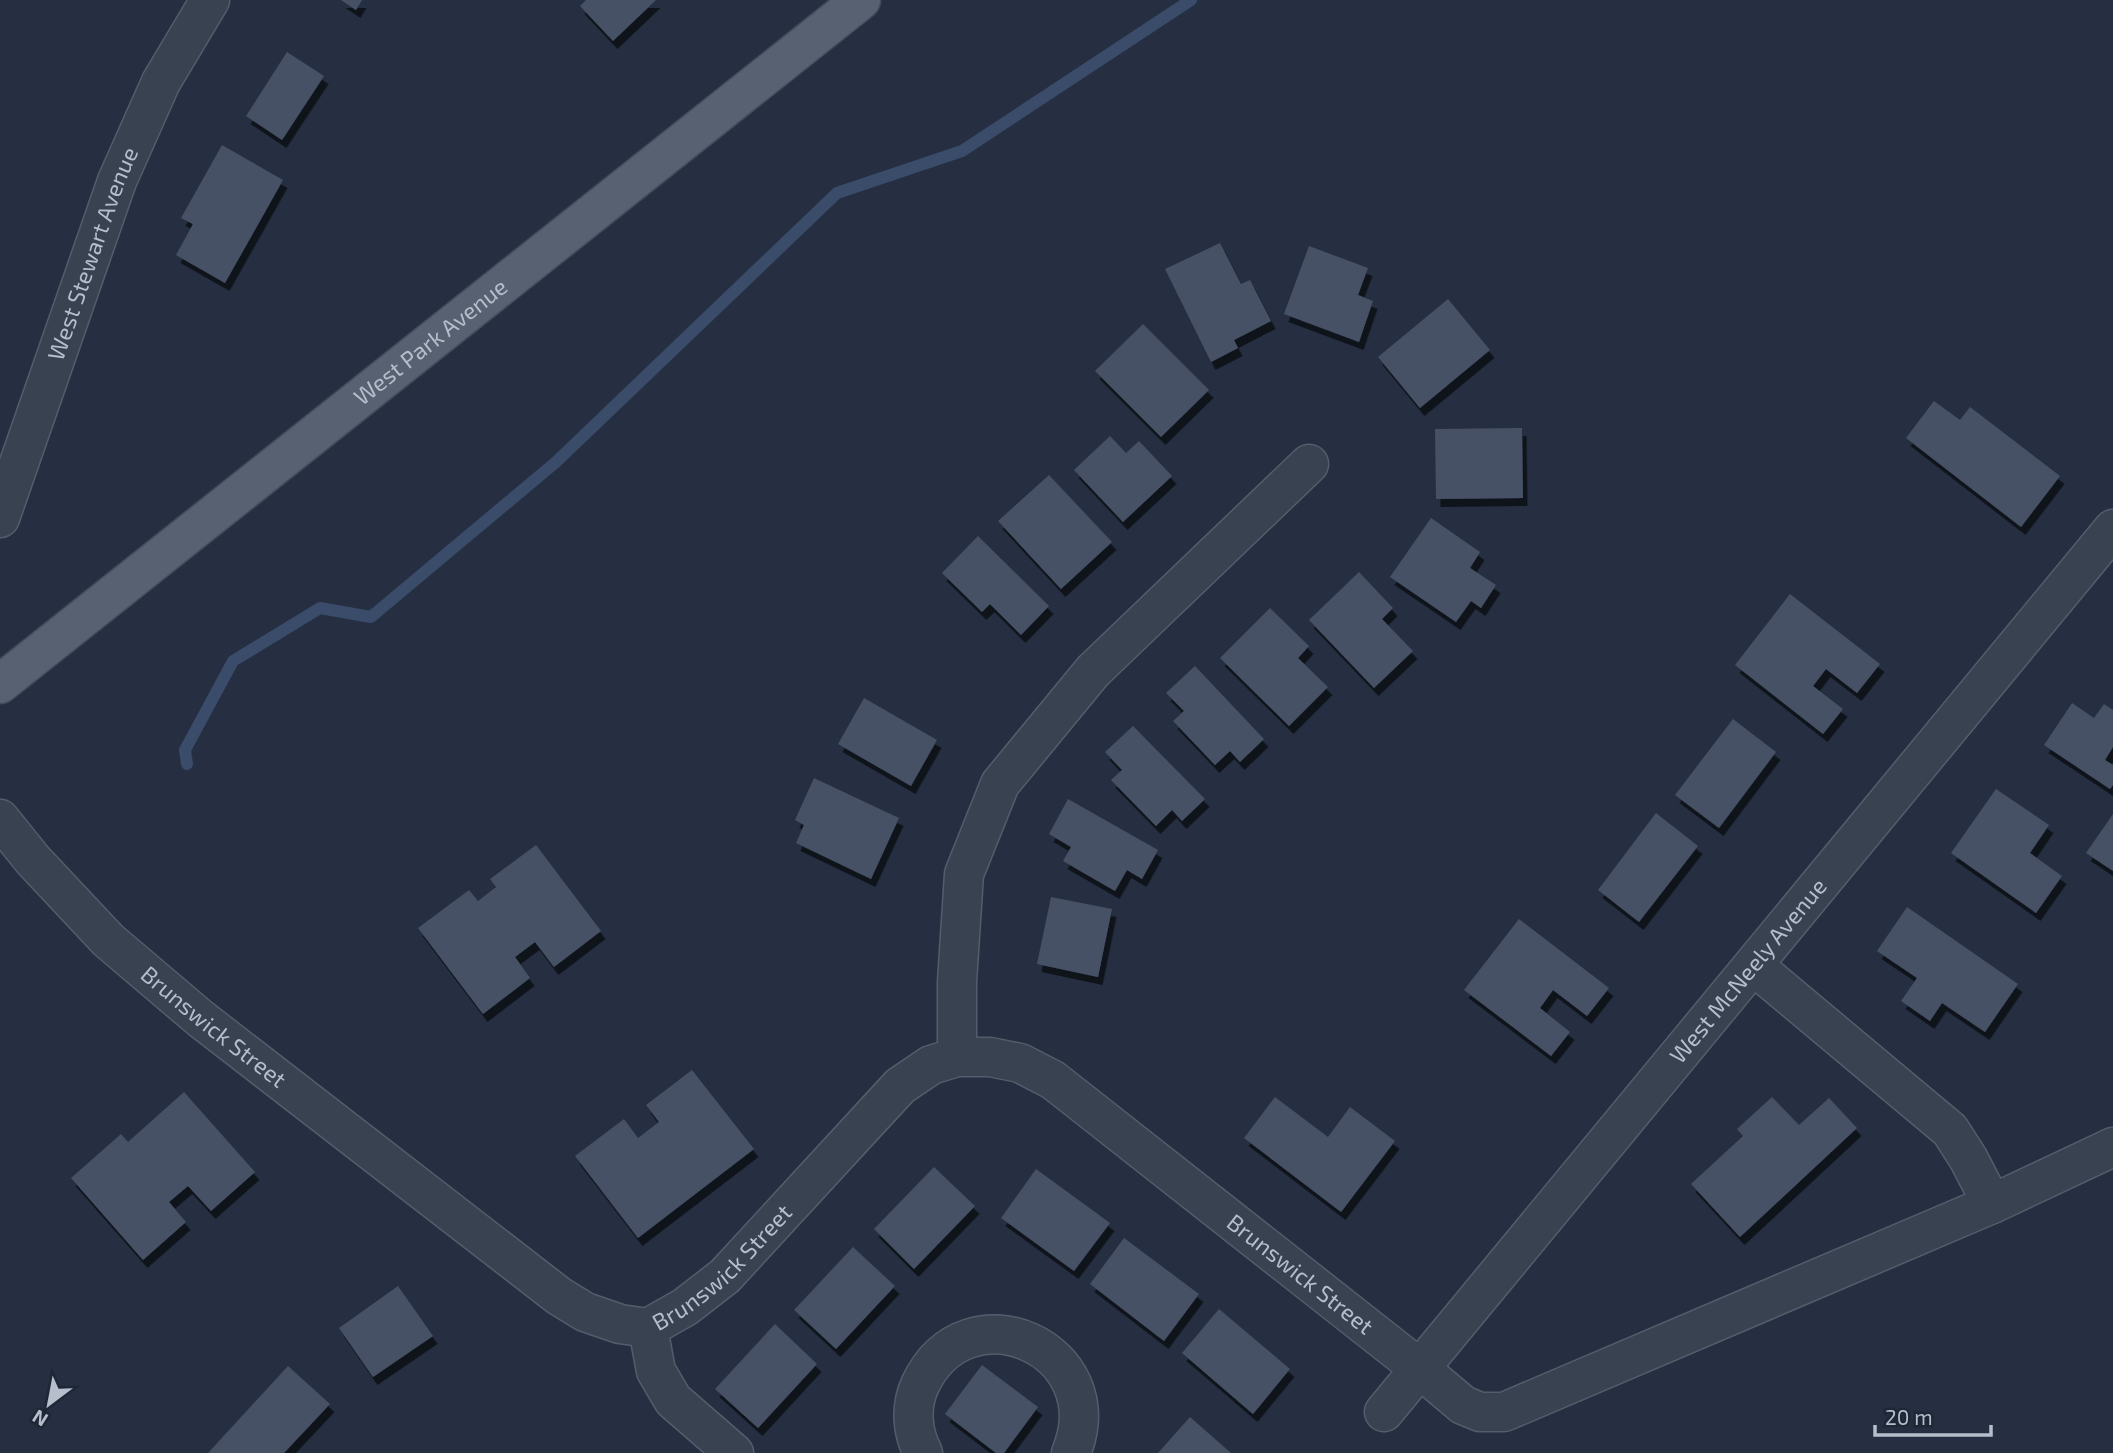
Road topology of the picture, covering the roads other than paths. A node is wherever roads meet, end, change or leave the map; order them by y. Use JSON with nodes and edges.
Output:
{"nodes":[{"id":1,"x":209,"y":0,"type":"edge"},
{"id":2,"x":861,"y":0,"type":"edge"},
{"id":3,"x":1309,"y":464,"type":"dead end"},
{"id":4,"x":0,"y":518,"type":"edge"},
{"id":5,"x":2113,"y":529,"type":"edge"},
{"id":6,"x":0,"y":684,"type":"edge"},
{"id":7,"x":0,"y":819,"type":"edge"},
{"id":8,"x":1754,"y":967,"type":"junction"},
{"id":9,"x":957,"y":1057,"type":"junction"},
{"id":10,"x":2113,"y":1147,"type":"edge"},
{"id":11,"x":1992,"y":1204,"type":"junction"},
{"id":12,"x":648,"y":1328,"type":"junction"},
{"id":13,"x":1419,"y":1368,"type":"junction"},
{"id":14,"x":1384,"y":1412,"type":"dead end"},
{"id":15,"x":734,"y":1453,"type":"edge"},
{"id":16,"x":923,"y":1453,"type":"edge"},
{"id":17,"x":1071,"y":1453,"type":"edge"}],
"edges":[{"from":1,"to":4,"type":"street","name":"West Stewart Avenue"},
{"from":2,"to":6,"type":"main road","name":"West Park Avenue"},
{"from":3,"to":9,"type":"street"},
{"from":5,"to":8,"type":"street","name":"West McNeely Avenue"},
{"from":7,"to":12,"type":"street","name":"Brunswick Street"},
{"from":8,"to":11,"type":"street"},
{"from":8,"to":13,"type":"street","name":"West McNeely Avenue"},
{"from":9,"to":12,"type":"street","name":"Brunswick Street"},
{"from":9,"to":13,"type":"street","name":"Brunswick Street"},
{"from":10,"to":11,"type":"street","name":"Brunswick Street"},
{"from":11,"to":13,"type":"street","name":"Brunswick Street"},
{"from":12,"to":15,"type":"street"},
{"from":13,"to":14,"type":"street","name":"West McNeely Avenue"},
{"from":16,"to":17,"type":"street"}]}
